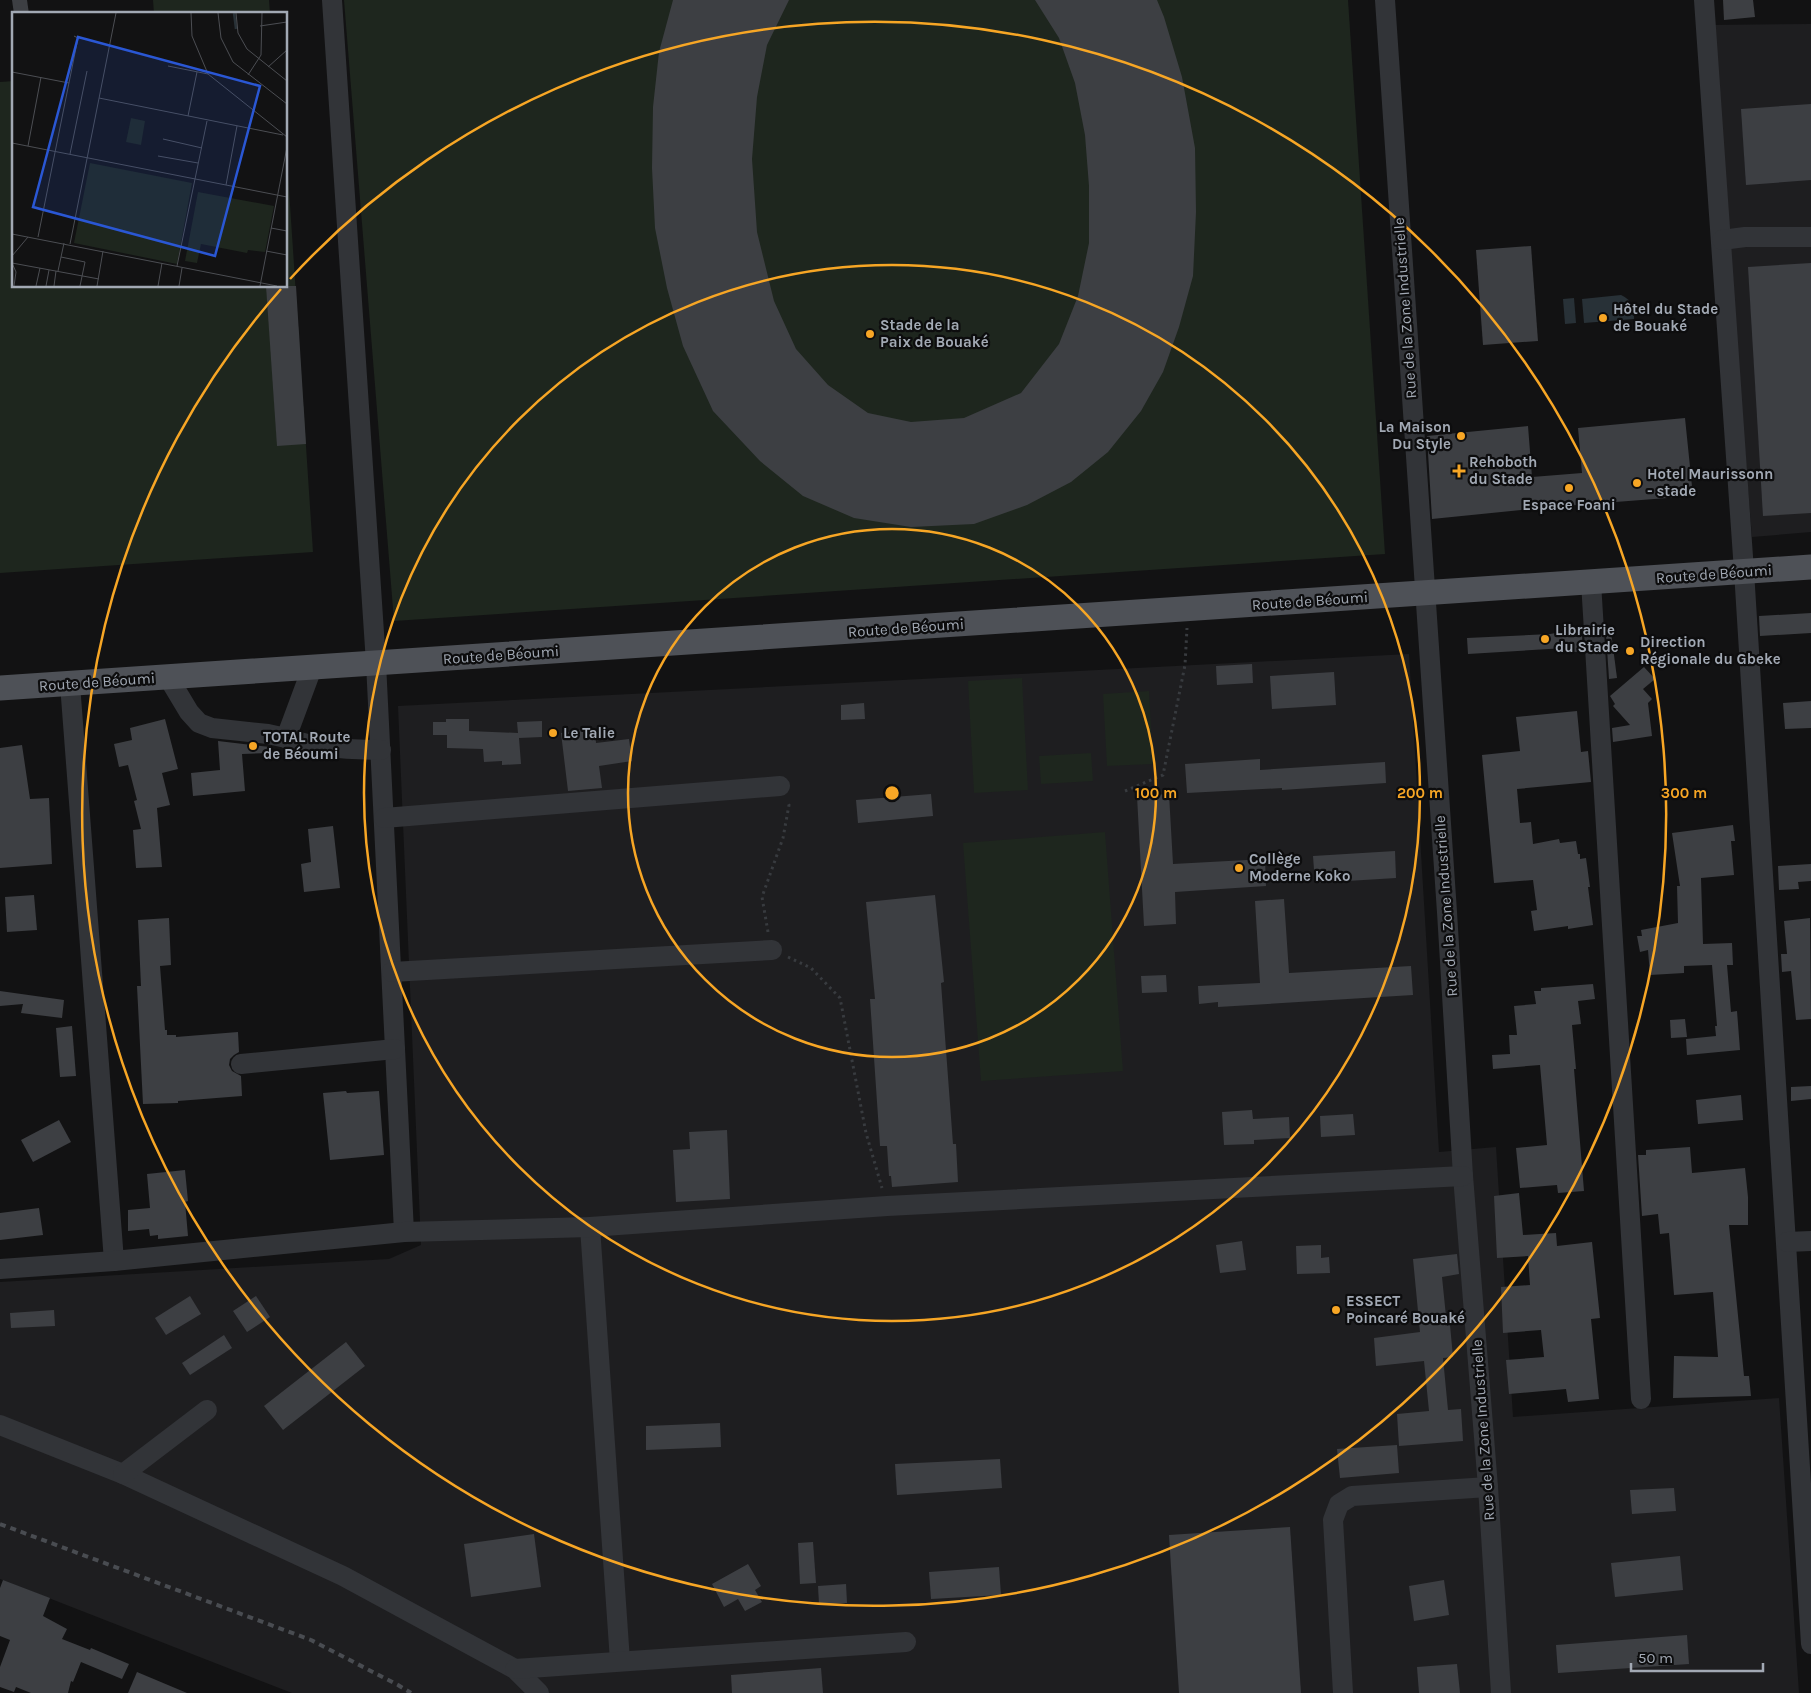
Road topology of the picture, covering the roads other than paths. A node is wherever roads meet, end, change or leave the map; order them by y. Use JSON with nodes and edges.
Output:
{"nodes":[{"id":1,"x":332,"y":0,"type":"edge"},
{"id":2,"x":1385,"y":0,"type":"edge"},
{"id":3,"x":1704,"y":0,"type":"edge"},
{"id":4,"x":1811,"y":237,"type":"edge"},
{"id":5,"x":1722,"y":240,"type":"junction"},
{"id":6,"x":1811,"y":567,"type":"edge"},
{"id":7,"x":1744,"y":571,"type":"junction"},
{"id":8,"x":1591,"y":582,"type":"junction"},
{"id":9,"x":1424,"y":594,"type":"junction"},
{"id":10,"x":376,"y":663,"type":"junction"},
{"id":11,"x":312,"y":668,"type":"junction"},
{"id":12,"x":168,"y":677,"type":"junction"},
{"id":13,"x":70,"y":684,"type":"junction"},
{"id":14,"x":0,"y":688,"type":"edge"},
{"id":15,"x":286,"y":738,"type":"junction"},
{"id":16,"x":381,"y":750,"type":"junction"},
{"id":17,"x":780,"y":786,"type":"road end"},
{"id":18,"x":384,"y":818,"type":"junction"},
{"id":19,"x":772,"y":950,"type":"road end"},
{"id":20,"x":392,"y":972,"type":"junction"},
{"id":21,"x":395,"y":1049,"type":"junction"},
{"id":22,"x":242,"y":1064,"type":"dead end"},
{"id":23,"x":1463,"y":1176,"type":"junction"},
{"id":24,"x":590,"y":1227,"type":"junction"},
{"id":25,"x":404,"y":1232,"type":"junction"},
{"id":26,"x":1811,"y":1241,"type":"edge"},
{"id":27,"x":1787,"y":1242,"type":"junction"},
{"id":28,"x":114,"y":1261,"type":"junction"},
{"id":29,"x":0,"y":1269,"type":"edge"},
{"id":30,"x":1641,"y":1399,"type":"dead end"},
{"id":31,"x":207,"y":1410,"type":"dead end"},
{"id":32,"x":0,"y":1425,"type":"edge"},
{"id":33,"x":123,"y":1474,"type":"junction"},
{"id":34,"x":1488,"y":1487,"type":"junction"},
{"id":35,"x":906,"y":1642,"type":"dead end"},
{"id":36,"x":1811,"y":1644,"type":"edge"},
{"id":37,"x":620,"y":1661,"type":"junction"},
{"id":38,"x":515,"y":1669,"type":"junction"},
{"id":39,"x":539,"y":1693,"type":"edge"},
{"id":40,"x":1343,"y":1693,"type":"edge"},
{"id":41,"x":1502,"y":1693,"type":"edge"}],
"edges":[{"from":1,"to":10,"type":"street"},
{"from":2,"to":9,"type":"street","name":"Rue de la Zone Industrielle"},
{"from":3,"to":5,"type":"street"},
{"from":4,"to":5,"type":"street"},
{"from":5,"to":7,"type":"street"},
{"from":6,"to":7,"type":"main road","name":"Route de Béoumi"},
{"from":7,"to":8,"type":"main road","name":"Route de Béoumi"},
{"from":7,"to":27,"type":"street"},
{"from":8,"to":9,"type":"main road","name":"Route de Béoumi"},
{"from":8,"to":30,"type":"street"},
{"from":9,"to":10,"type":"main road","name":"Route de Béoumi"},
{"from":9,"to":23,"type":"street","name":"Rue de la Zone Industrielle"},
{"from":10,"to":11,"type":"main road","name":"Route de Béoumi"},
{"from":10,"to":16,"type":"street"},
{"from":11,"to":12,"type":"main road","name":"Route de Béoumi"},
{"from":11,"to":15,"type":"street"},
{"from":12,"to":13,"type":"main road","name":"Route de Béoumi"},
{"from":12,"to":15,"type":"street"},
{"from":13,"to":14,"type":"main road","name":"Route de Béoumi"},
{"from":13,"to":28,"type":"street"},
{"from":15,"to":16,"type":"street"},
{"from":16,"to":18,"type":"street"},
{"from":17,"to":18,"type":"street"},
{"from":18,"to":20,"type":"street"},
{"from":19,"to":20,"type":"street"},
{"from":20,"to":21,"type":"street"},
{"from":21,"to":22,"type":"street"},
{"from":21,"to":25,"type":"street"},
{"from":23,"to":24,"type":"street"},
{"from":23,"to":34,"type":"street","name":"Rue de la Zone Industrielle"},
{"from":24,"to":25,"type":"street"},
{"from":24,"to":37,"type":"street"},
{"from":25,"to":28,"type":"street"},
{"from":26,"to":27,"type":"street"},
{"from":27,"to":36,"type":"street"},
{"from":28,"to":29,"type":"street"},
{"from":31,"to":33,"type":"street"},
{"from":32,"to":33,"type":"street"},
{"from":33,"to":38,"type":"street"},
{"from":34,"to":40,"type":"street"},
{"from":34,"to":41,"type":"street","name":"Rue de la Zone Industrielle"},
{"from":35,"to":37,"type":"street"},
{"from":37,"to":38,"type":"street"},
{"from":38,"to":39,"type":"street"}]}
